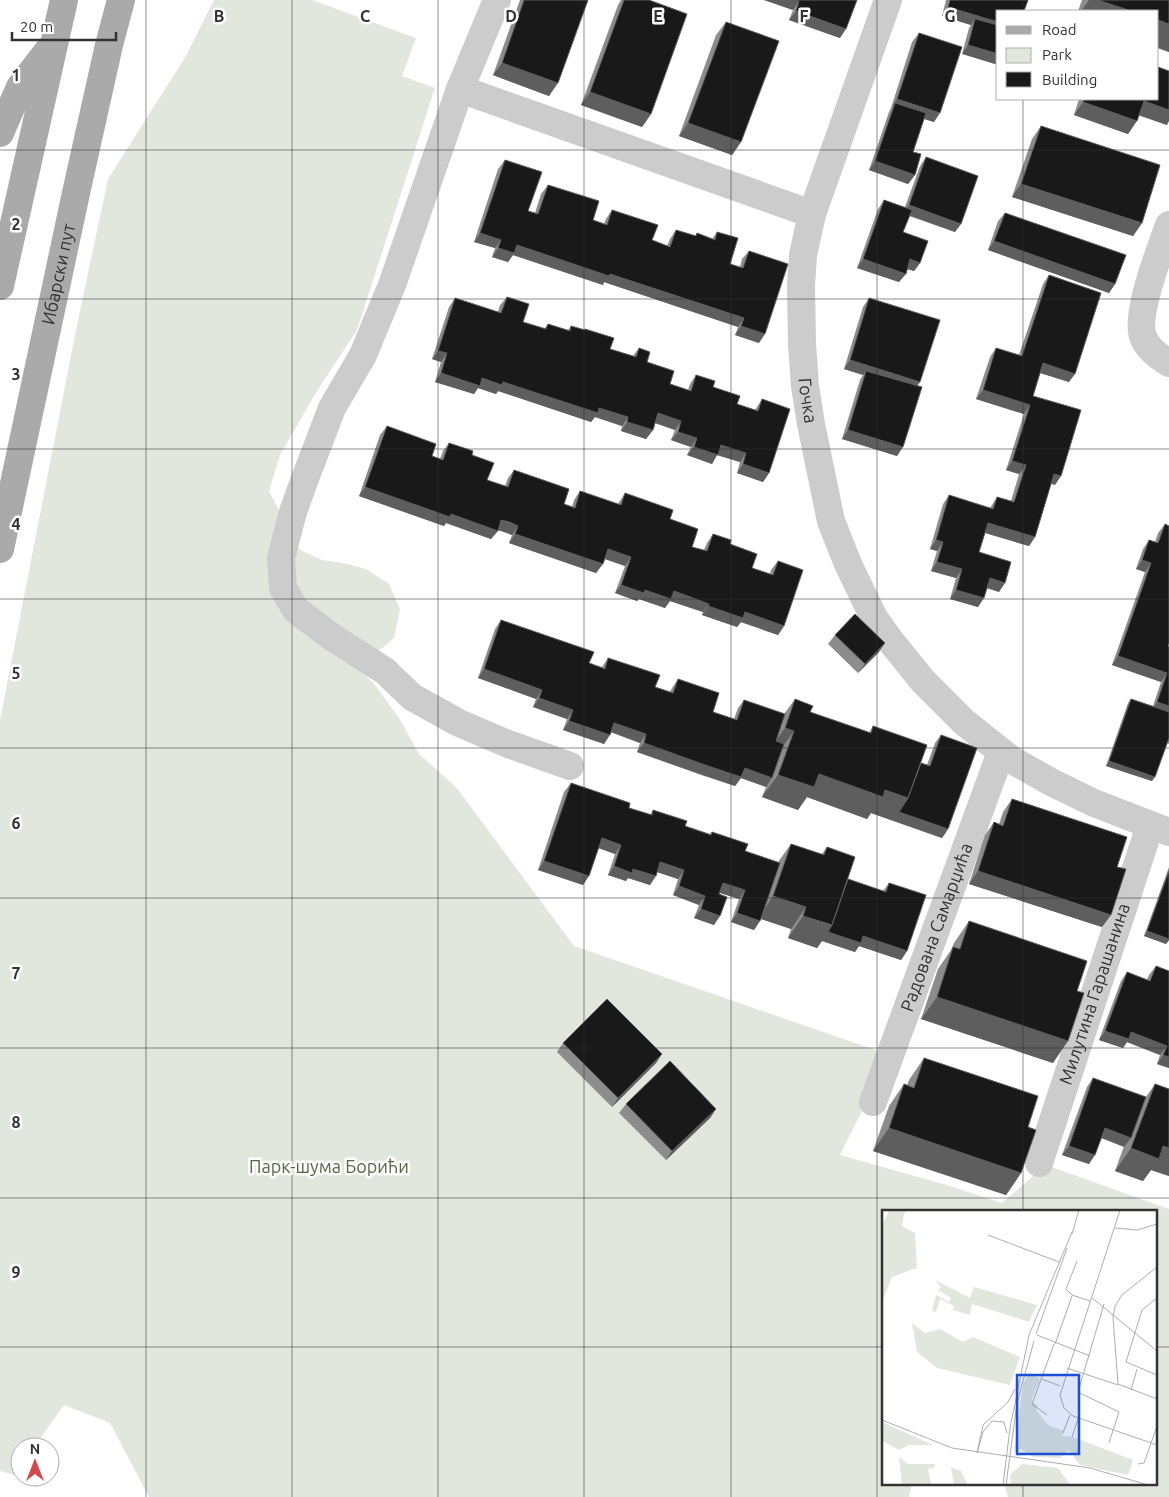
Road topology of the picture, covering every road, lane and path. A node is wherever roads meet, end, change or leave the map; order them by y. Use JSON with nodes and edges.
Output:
{"nodes":[{"id":1,"x":64,"y":0,"type":"edge"},
{"id":2,"x":121,"y":0,"type":"edge"},
{"id":3,"x":496,"y":0,"type":"edge"},
{"id":4,"x":888,"y":0,"type":"edge"},
{"id":5,"x":53,"y":45,"type":"junction"},
{"id":6,"x":460,"y":89,"type":"junction"},
{"id":7,"x":0,"y":133,"type":"edge"},
{"id":8,"x":812,"y":214,"type":"junction"},
{"id":9,"x":1169,"y":225,"type":"edge"},
{"id":10,"x":0,"y":286,"type":"edge"},
{"id":11,"x":1169,"y":363,"type":"edge"},
{"id":12,"x":0,"y":549,"type":"edge"},
{"id":13,"x":1001,"y":752,"type":"junction"},
{"id":14,"x":570,"y":766,"type":"dead end"},
{"id":15,"x":1159,"y":829,"type":"edge"},
{"id":16,"x":873,"y":1102,"type":"dead end"},
{"id":17,"x":1040,"y":1163,"type":"dead end"}],
"edges":[{"from":1,"to":5,"type":"main road"},
{"from":2,"to":12,"type":"main road","name":"Ибарски пут"},
{"from":3,"to":6,"type":"street"},
{"from":4,"to":8,"type":"street","name":"Гочка"},
{"from":5,"to":7,"type":"main road"},
{"from":5,"to":10,"type":"main road"},
{"from":6,"to":8,"type":"street"},
{"from":6,"to":14,"type":"street"},
{"from":8,"to":13,"type":"street","name":"Гочка"},
{"from":9,"to":11,"type":"street"},
{"from":13,"to":15,"type":"street","name":"Гочка"},
{"from":13,"to":16,"type":"street","name":"Радована Самарџића"},
{"from":15,"to":17,"type":"street","name":"Милутина Гарашанина"}]}
